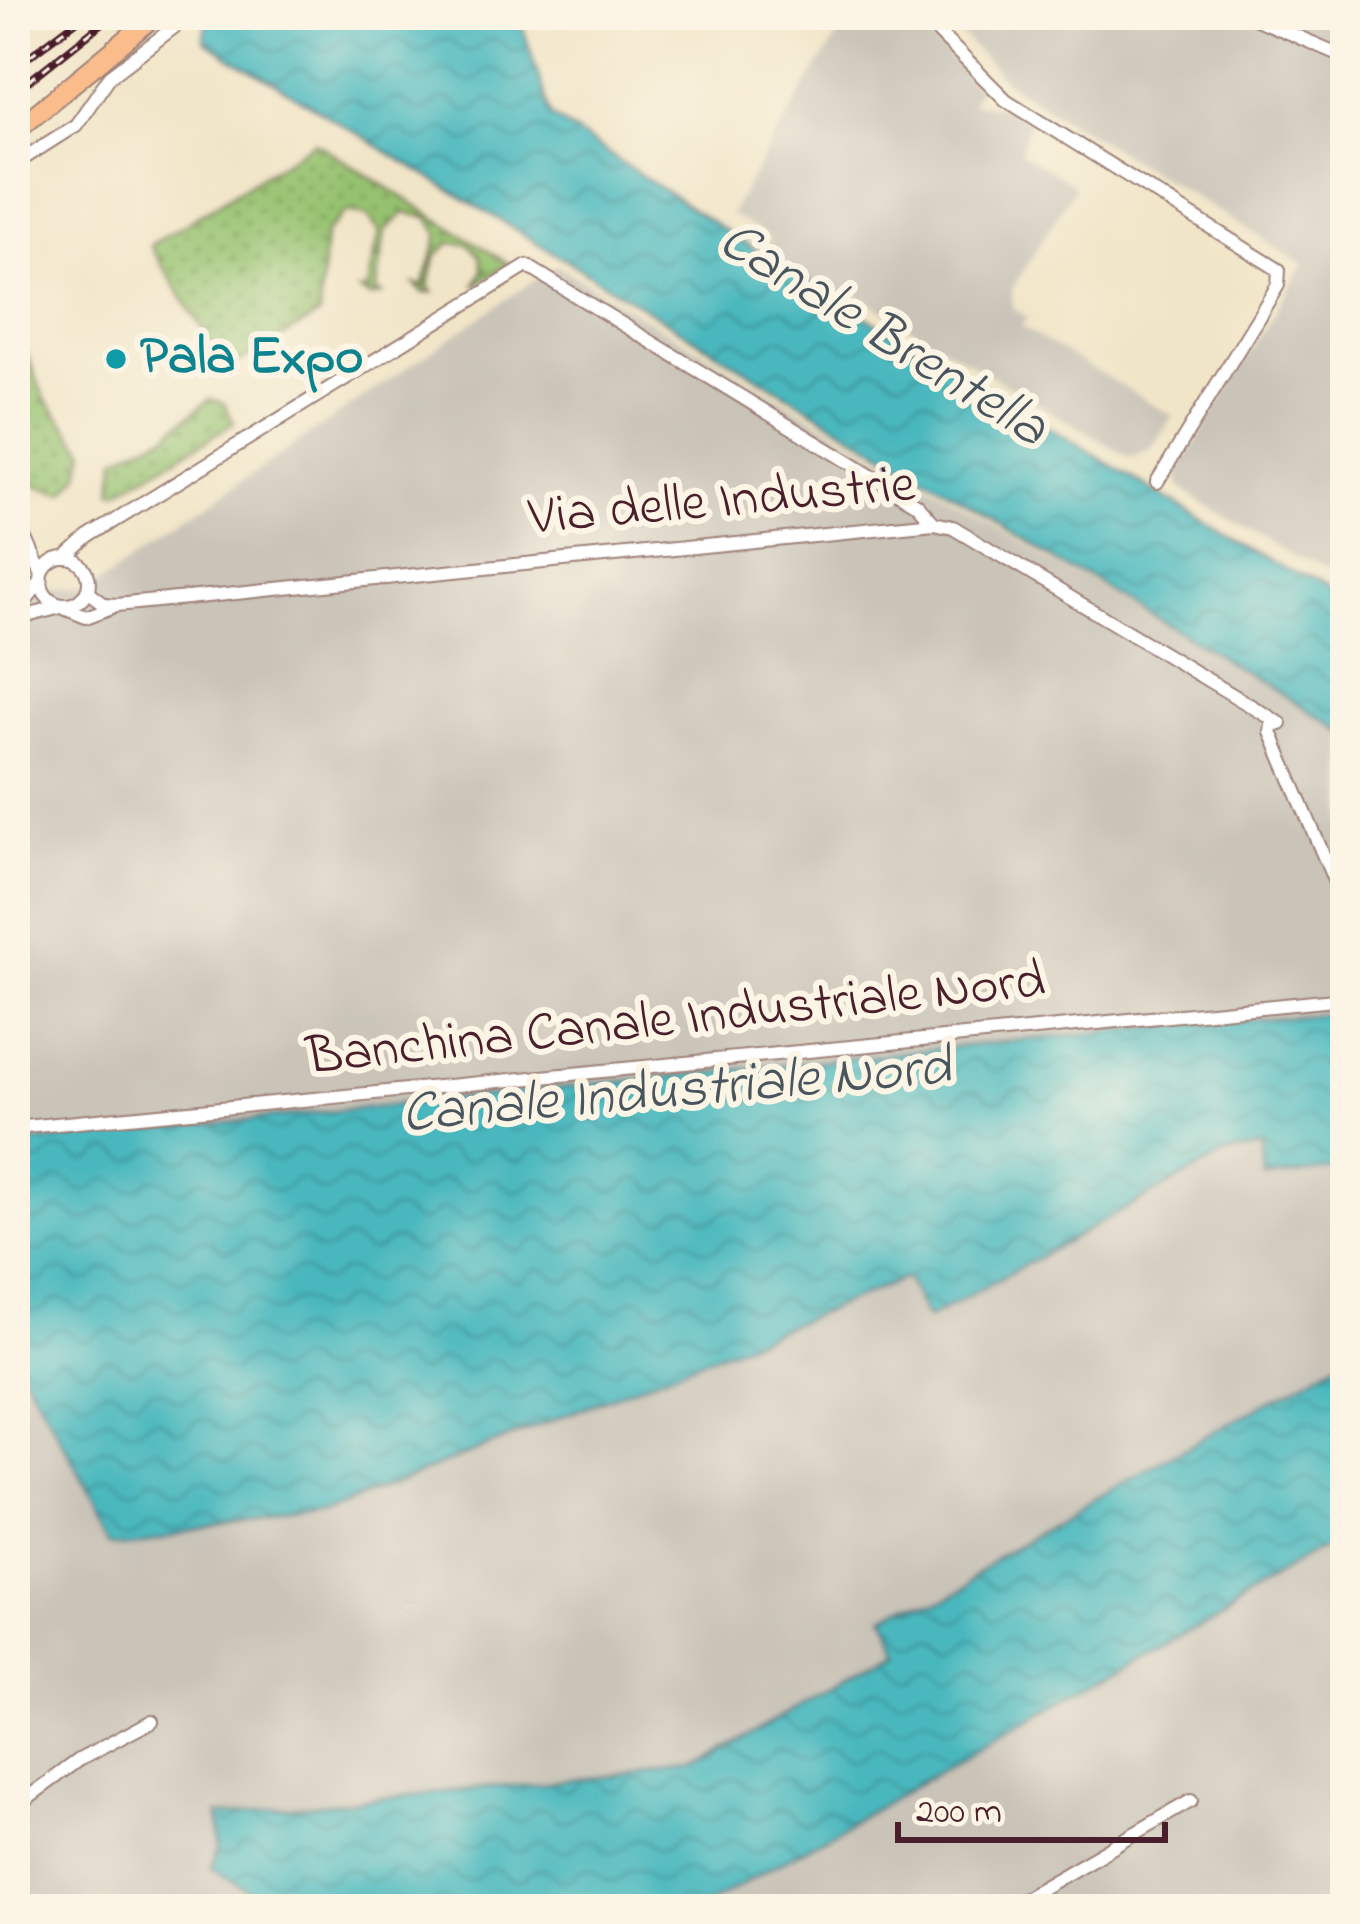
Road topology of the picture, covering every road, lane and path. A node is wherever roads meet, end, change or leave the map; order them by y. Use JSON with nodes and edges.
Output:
{"nodes":[{"id":1,"x":140,"y":15,"type":"edge"},
{"id":2,"x":156,"y":15,"type":"edge"},
{"id":3,"x":190,"y":15,"type":"edge"},
{"id":4,"x":921,"y":15,"type":"edge"},
{"id":5,"x":1247,"y":15,"type":"edge"},
{"id":6,"x":1345,"y":57,"type":"edge"},
{"id":7,"x":15,"y":118,"type":"edge"},
{"id":8,"x":15,"y":131,"type":"edge"},
{"id":9,"x":15,"y":164,"type":"edge"},
{"id":10,"x":1157,"y":482,"type":"dead end"},
{"id":11,"x":15,"y":514,"type":"edge"},
{"id":12,"x":934,"y":523,"type":"junction"},
{"id":13,"x":104,"y":530,"type":"junction"},
{"id":14,"x":29,"y":541,"type":"junction"},
{"id":15,"x":64,"y":558,"type":"junction"},
{"id":16,"x":81,"y":567,"type":"junction"},
{"id":17,"x":42,"y":578,"type":"junction"},
{"id":18,"x":87,"y":591,"type":"junction"},
{"id":19,"x":117,"y":605,"type":"junction"},
{"id":20,"x":63,"y":608,"type":"junction"},
{"id":21,"x":15,"y":617,"type":"edge"},
{"id":22,"x":1345,"y":906,"type":"edge"},
{"id":23,"x":1345,"y":999,"type":"edge"},
{"id":24,"x":15,"y":1128,"type":"edge"},
{"id":25,"x":152,"y":1721,"type":"dead end"},
{"id":26,"x":1191,"y":1802,"type":"dead end"},
{"id":27,"x":15,"y":1807,"type":"edge"},
{"id":28,"x":1004,"y":1909,"type":"edge"}],
"edges":[{"from":1,"to":7,"type":"highway"},
{"from":2,"to":8,"type":"highway"},
{"from":3,"to":9,"type":"street"},
{"from":4,"to":10,"type":"street"},
{"from":5,"to":6,"type":"street"},
{"from":11,"to":14,"type":"street"},
{"from":12,"to":13,"type":"street"},
{"from":12,"to":19,"type":"street","name":"Via delle Industrie"},
{"from":12,"to":22,"type":"street","name":"Via delle Industrie"},
{"from":13,"to":15,"type":"street"},
{"from":13,"to":16,"type":"street"},
{"from":14,"to":15,"type":"street"},
{"from":14,"to":17,"type":"street"},
{"from":15,"to":16,"type":"street"},
{"from":15,"to":17,"type":"street"},
{"from":16,"to":18,"type":"street"},
{"from":17,"to":20,"type":"street"},
{"from":17,"to":21,"type":"street","name":"Via delle Industrie"},
{"from":18,"to":19,"type":"street"},
{"from":18,"to":20,"type":"street"},
{"from":19,"to":20,"type":"street","name":"Via delle Industrie"},
{"from":20,"to":21,"type":"street","name":"Via delle Industrie"},
{"from":23,"to":24,"type":"street","name":"Banchina Canale Industriale Nord"},
{"from":25,"to":27,"type":"street"},
{"from":26,"to":28,"type":"street"}]}
